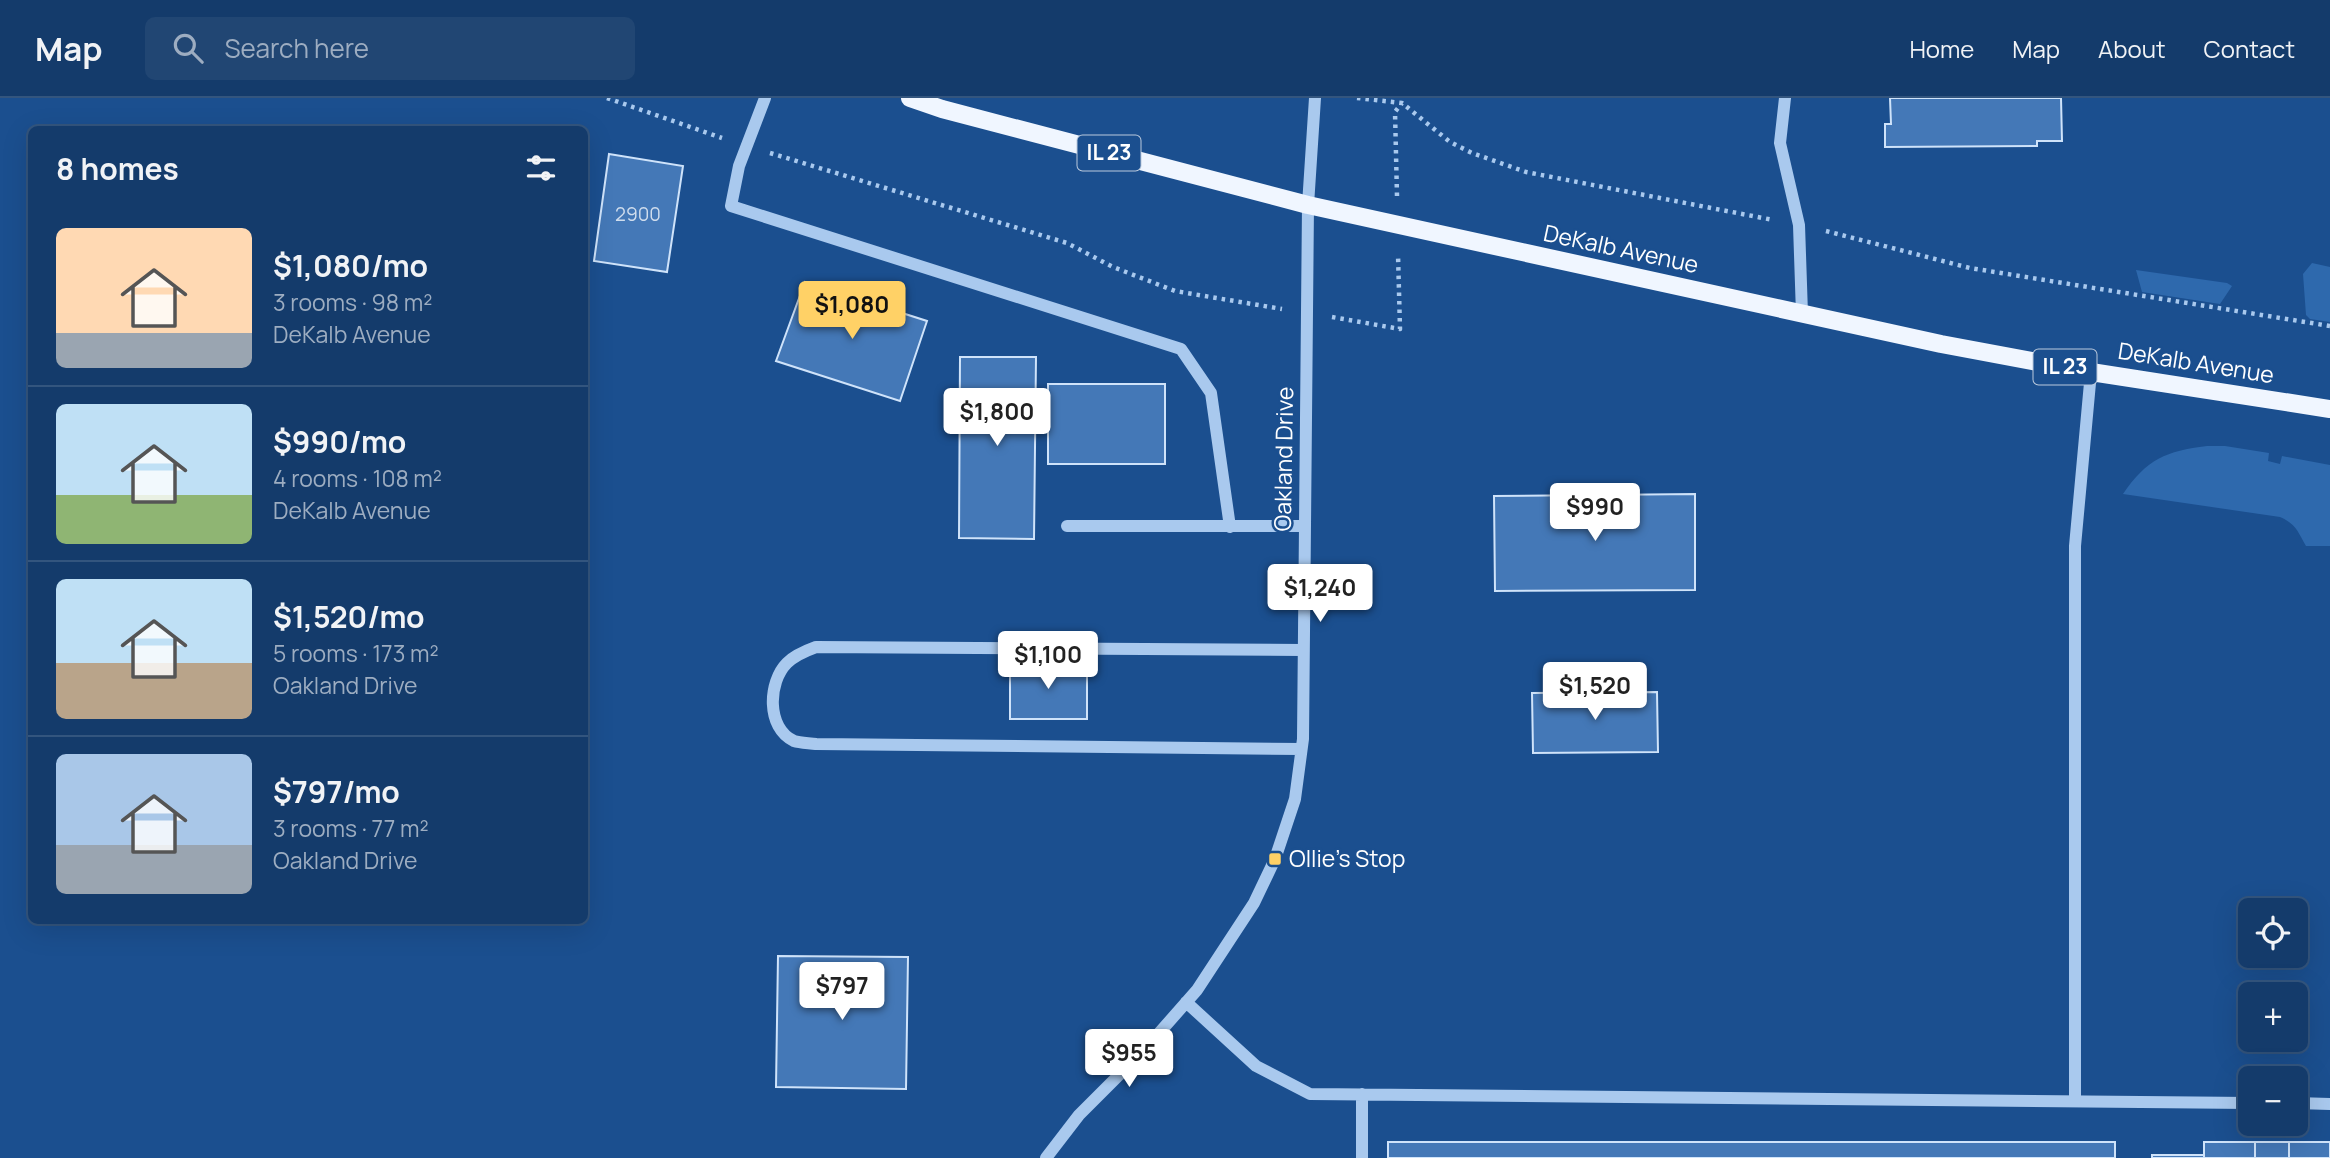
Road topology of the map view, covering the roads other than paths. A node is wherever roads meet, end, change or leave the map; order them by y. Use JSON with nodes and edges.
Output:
{"nodes":[{"id":1,"x":765,"y":98,"type":"edge"},
{"id":2,"x":910,"y":98,"type":"edge"},
{"id":3,"x":1315,"y":98,"type":"edge"},
{"id":4,"x":1784,"y":98,"type":"edge"},
{"id":5,"x":1308,"y":205,"type":"junction"},
{"id":6,"x":1802,"y":314,"type":"junction"},
{"id":7,"x":2091,"y":372,"type":"junction"},
{"id":8,"x":2330,"y":408,"type":"edge"},
{"id":9,"x":1067,"y":526,"type":"dead end"},
{"id":10,"x":1304,"y":526,"type":"junction"},
{"id":11,"x":1230,"y":527,"type":"junction"},
{"id":12,"x":1303,"y":650,"type":"junction"},
{"id":13,"x":1301,"y":749,"type":"junction"},
{"id":14,"x":1186,"y":1002,"type":"junction"},
{"id":15,"x":1362,"y":1094,"type":"junction"},
{"id":16,"x":2075,"y":1100,"type":"junction"},
{"id":17,"x":2238,"y":1103,"type":"edge"},
{"id":18,"x":2308,"y":1103,"type":"edge"},
{"id":19,"x":2330,"y":1104,"type":"edge"},
{"id":20,"x":1046,"y":1158,"type":"edge"},
{"id":21,"x":1362,"y":1158,"type":"edge"}],
"edges":[{"from":1,"to":11,"type":"street"},
{"from":2,"to":5,"type":"main road","name":"DeKalb Avenue","number":"IL 23"},
{"from":3,"to":5,"type":"street","name":"Oakland Drive"},
{"from":4,"to":6,"type":"street"},
{"from":5,"to":6,"type":"main road","name":"DeKalb Avenue","number":"IL 23"},
{"from":5,"to":10,"type":"street","name":"Oakland Drive"},
{"from":6,"to":7,"type":"main road","name":"DeKalb Avenue","number":"IL 23"},
{"from":7,"to":8,"type":"main road","name":"DeKalb Avenue","number":"IL 23"},
{"from":7,"to":16,"type":"street"},
{"from":9,"to":11,"type":"street"},
{"from":10,"to":11,"type":"street"},
{"from":10,"to":12,"type":"street","name":"Oakland Drive"},
{"from":12,"to":13,"type":"street","name":"Oakland Drive"},
{"from":12,"to":13,"type":"street"},
{"from":13,"to":14,"type":"street","name":"Oakland Drive"},
{"from":14,"to":15,"type":"street"},
{"from":14,"to":20,"type":"street","name":"Oakland Drive"},
{"from":15,"to":16,"type":"street"},
{"from":15,"to":21,"type":"street"},
{"from":16,"to":17,"type":"street"},
{"from":18,"to":19,"type":"street"}]}
